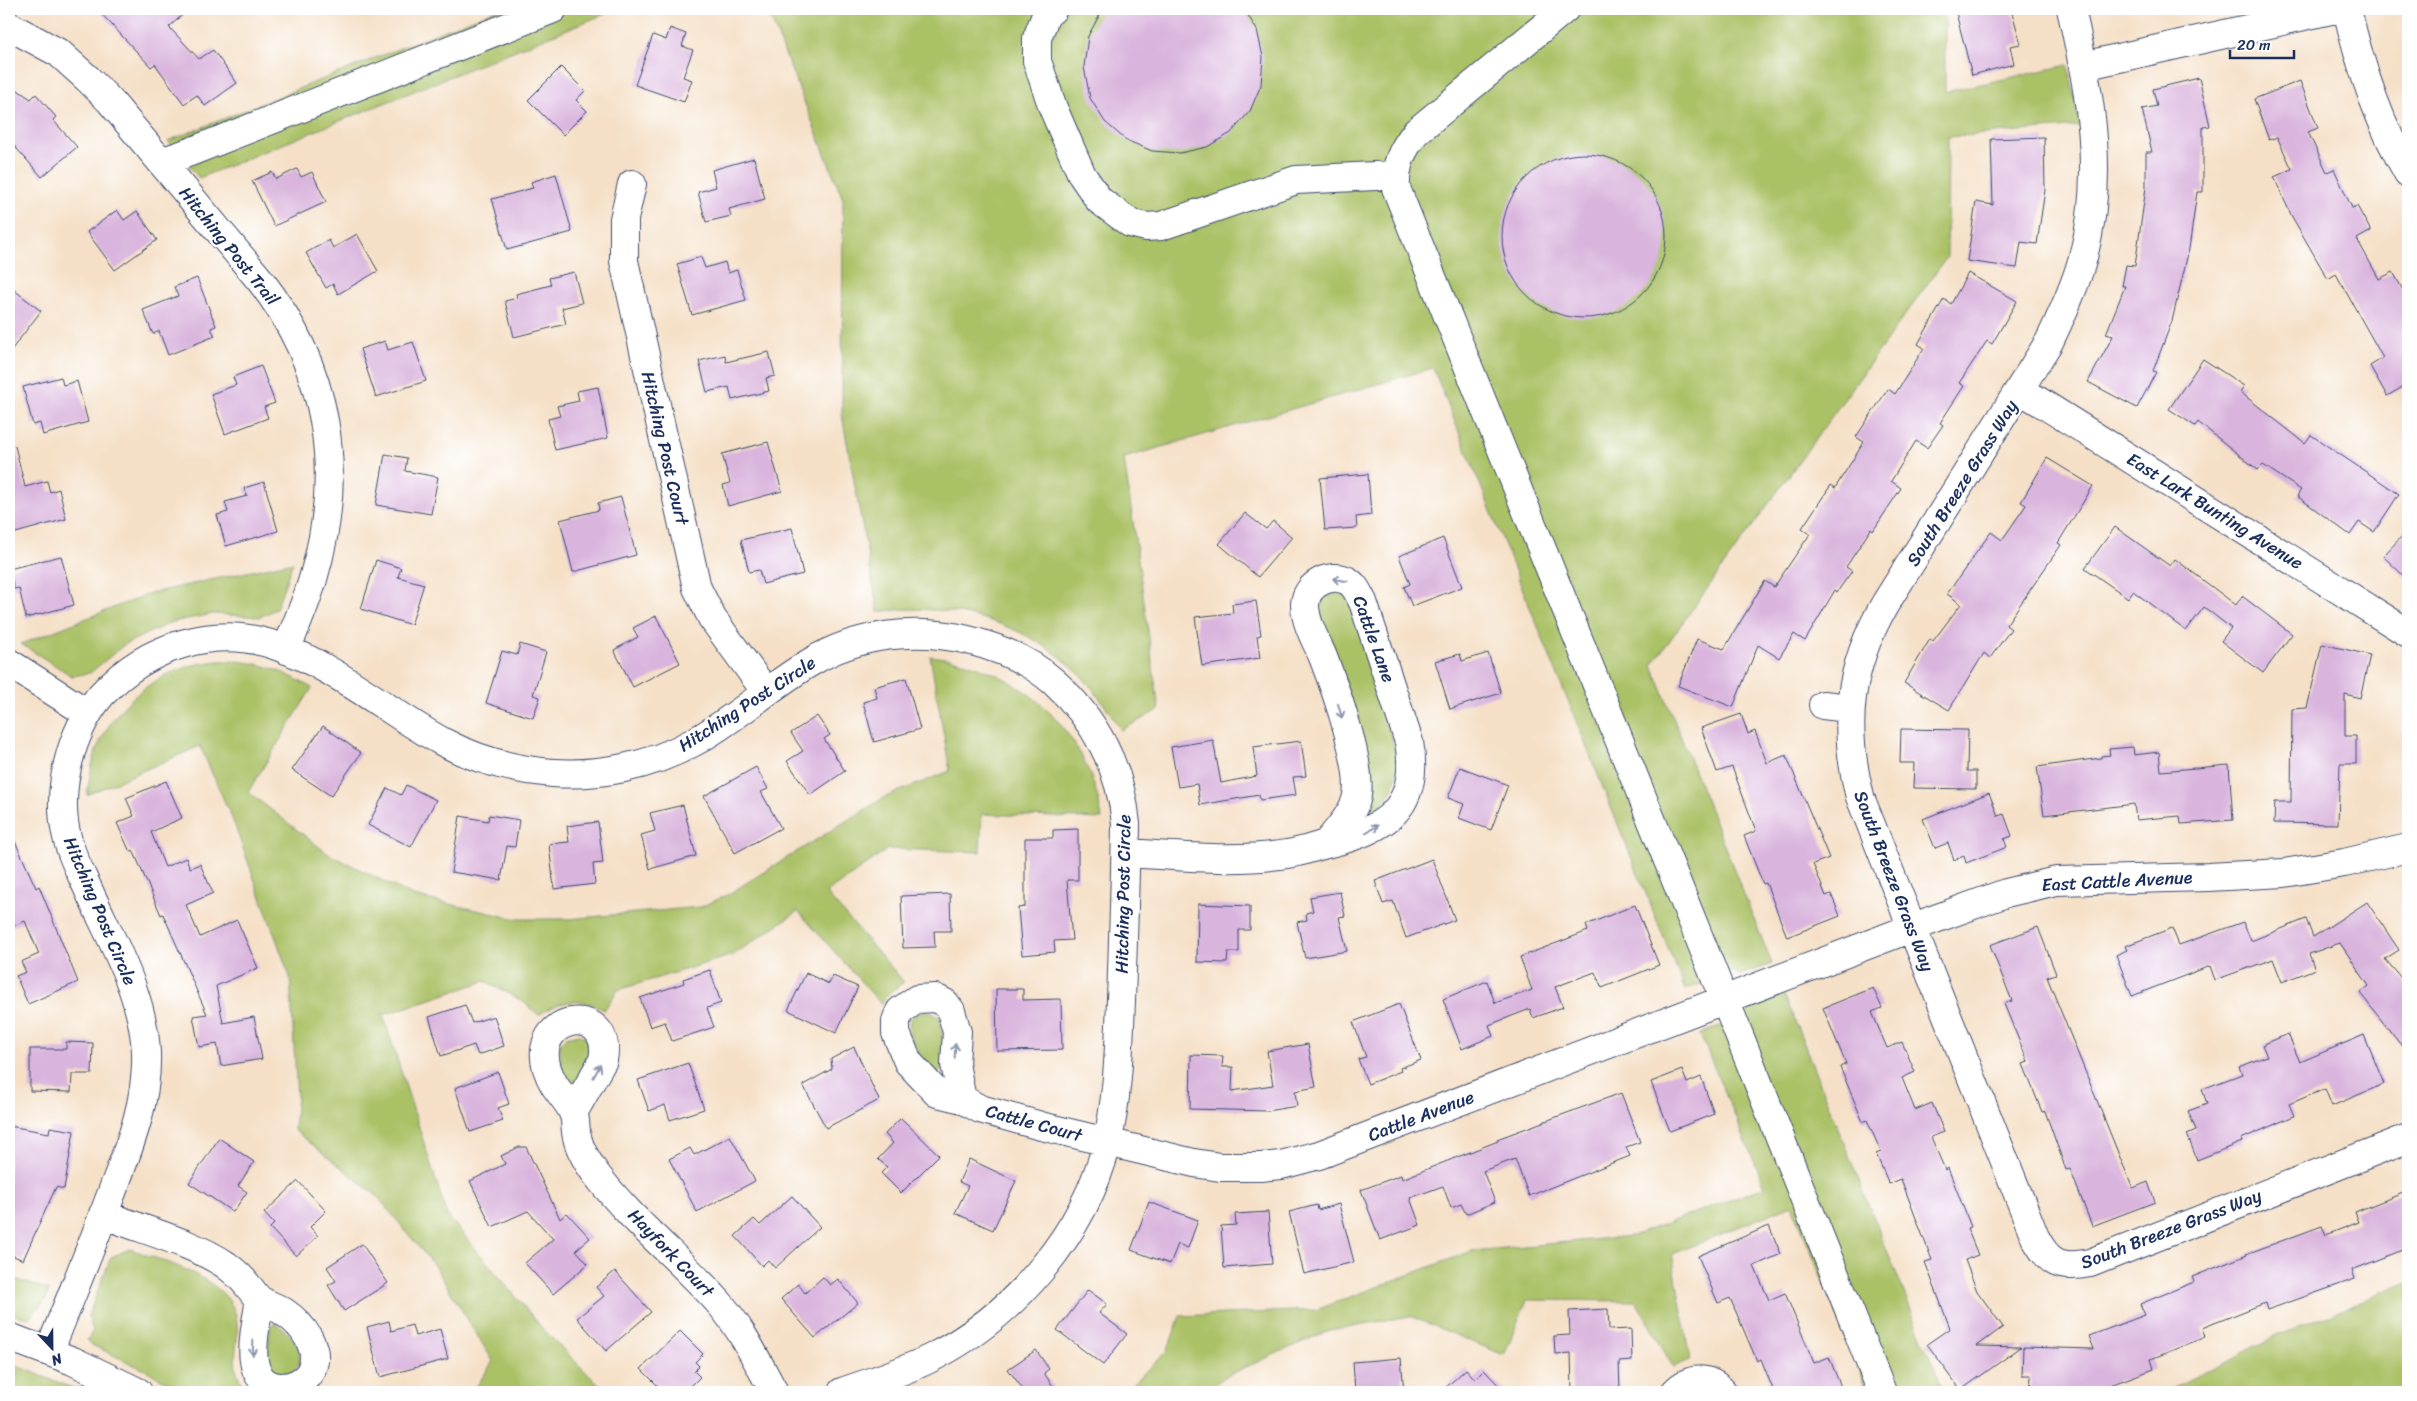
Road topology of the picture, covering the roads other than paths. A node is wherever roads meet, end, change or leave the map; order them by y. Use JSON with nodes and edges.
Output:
{"nodes":[{"id":1,"x":552,"y":9,"type":"edge"},
{"id":2,"x":1053,"y":9,"type":"edge"},
{"id":3,"x":1565,"y":9,"type":"edge"},
{"id":4,"x":2071,"y":9,"type":"edge"},
{"id":5,"x":2335,"y":9,"type":"edge"},
{"id":6,"x":2347,"y":9,"type":"edge"},
{"id":7,"x":9,"y":26,"type":"edge"},
{"id":8,"x":2083,"y":66,"type":"junction"},
{"id":9,"x":161,"y":162,"type":"junction"},
{"id":10,"x":2408,"y":173,"type":"edge"},
{"id":11,"x":1395,"y":175,"type":"junction"},
{"id":12,"x":632,"y":184,"type":"dead end"},
{"id":13,"x":2021,"y":390,"type":"junction"},
{"id":14,"x":2408,"y":633,"type":"edge"},
{"id":15,"x":286,"y":650,"type":"junction"},
{"id":16,"x":9,"y":663,"type":"edge"},
{"id":17,"x":766,"y":692,"type":"junction"},
{"id":18,"x":87,"y":713,"type":"junction"},
{"id":19,"x":1326,"y":844,"type":"junction"},
{"id":20,"x":2408,"y":848,"type":"edge"},
{"id":21,"x":1126,"y":853,"type":"junction"},
{"id":22,"x":1912,"y":928,"type":"junction"},
{"id":23,"x":1721,"y":991,"type":"junction"},
{"id":24,"x":962,"y":1099,"type":"dead end"},
{"id":25,"x":574,"y":1113,"type":"dead end"},
{"id":26,"x":2408,"y":1138,"type":"edge"},
{"id":27,"x":1107,"y":1143,"type":"junction"},
{"id":28,"x":103,"y":1214,"type":"junction"},
{"id":29,"x":260,"y":1300,"type":"dead end"},
{"id":30,"x":9,"y":1337,"type":"edge"},
{"id":31,"x":50,"y":1352,"type":"junction"},
{"id":32,"x":138,"y":1392,"type":"edge"},
{"id":33,"x":774,"y":1392,"type":"edge"},
{"id":34,"x":842,"y":1392,"type":"edge"},
{"id":35,"x":1675,"y":1392,"type":"edge"},
{"id":36,"x":1723,"y":1392,"type":"edge"},
{"id":37,"x":1882,"y":1392,"type":"edge"}],
"edges":[{"from":1,"to":9,"type":"street"},
{"from":2,"to":11,"type":"street"},
{"from":3,"to":11,"type":"street"},
{"from":4,"to":8,"type":"street","name":"South Breeze Grass Way"},
{"from":5,"to":8,"type":"street"},
{"from":6,"to":10,"type":"street"},
{"from":7,"to":9,"type":"street","name":"Hitching Post Trail"},
{"from":8,"to":13,"type":"street","name":"South Breeze Grass Way"},
{"from":9,"to":15,"type":"street","name":"Hitching Post Trail"},
{"from":11,"to":23,"type":"street"},
{"from":12,"to":17,"type":"street","name":"Hitching Post Court"},
{"from":13,"to":14,"type":"street","name":"East Lark Bunting Avenue"},
{"from":13,"to":22,"type":"street","name":"South Breeze Grass Way"},
{"from":15,"to":17,"type":"street","name":"Hitching Post Circle"},
{"from":15,"to":18,"type":"street","name":"Hitching Post Circle"},
{"from":16,"to":18,"type":"street"},
{"from":17,"to":21,"type":"street","name":"Hitching Post Circle"},
{"from":18,"to":28,"type":"street","name":"Hitching Post Circle"},
{"from":19,"to":19,"type":"street","name":"Cattle Lane","one_way":true},
{"from":19,"to":21,"type":"street","name":"Cattle Lane"},
{"from":20,"to":22,"type":"street","name":"East Cattle Avenue"},
{"from":21,"to":27,"type":"street","name":"Hitching Post Circle"},
{"from":22,"to":23,"type":"street","name":"East Cattle Avenue"},
{"from":22,"to":26,"type":"street","name":"South Breeze Grass Way"},
{"from":23,"to":27,"type":"street","name":"Cattle Avenue"},
{"from":23,"to":37,"type":"street"},
{"from":24,"to":27,"type":"street","name":"Cattle Court"},
{"from":25,"to":33,"type":"street","name":"Hayfork Court"},
{"from":27,"to":34,"type":"street","name":"Hitching Post Circle"},
{"from":28,"to":29,"type":"street"},
{"from":28,"to":31,"type":"street","name":"Hitching Post Circle"},
{"from":30,"to":31,"type":"street"},
{"from":31,"to":32,"type":"street"},
{"from":35,"to":36,"type":"street"}]}
